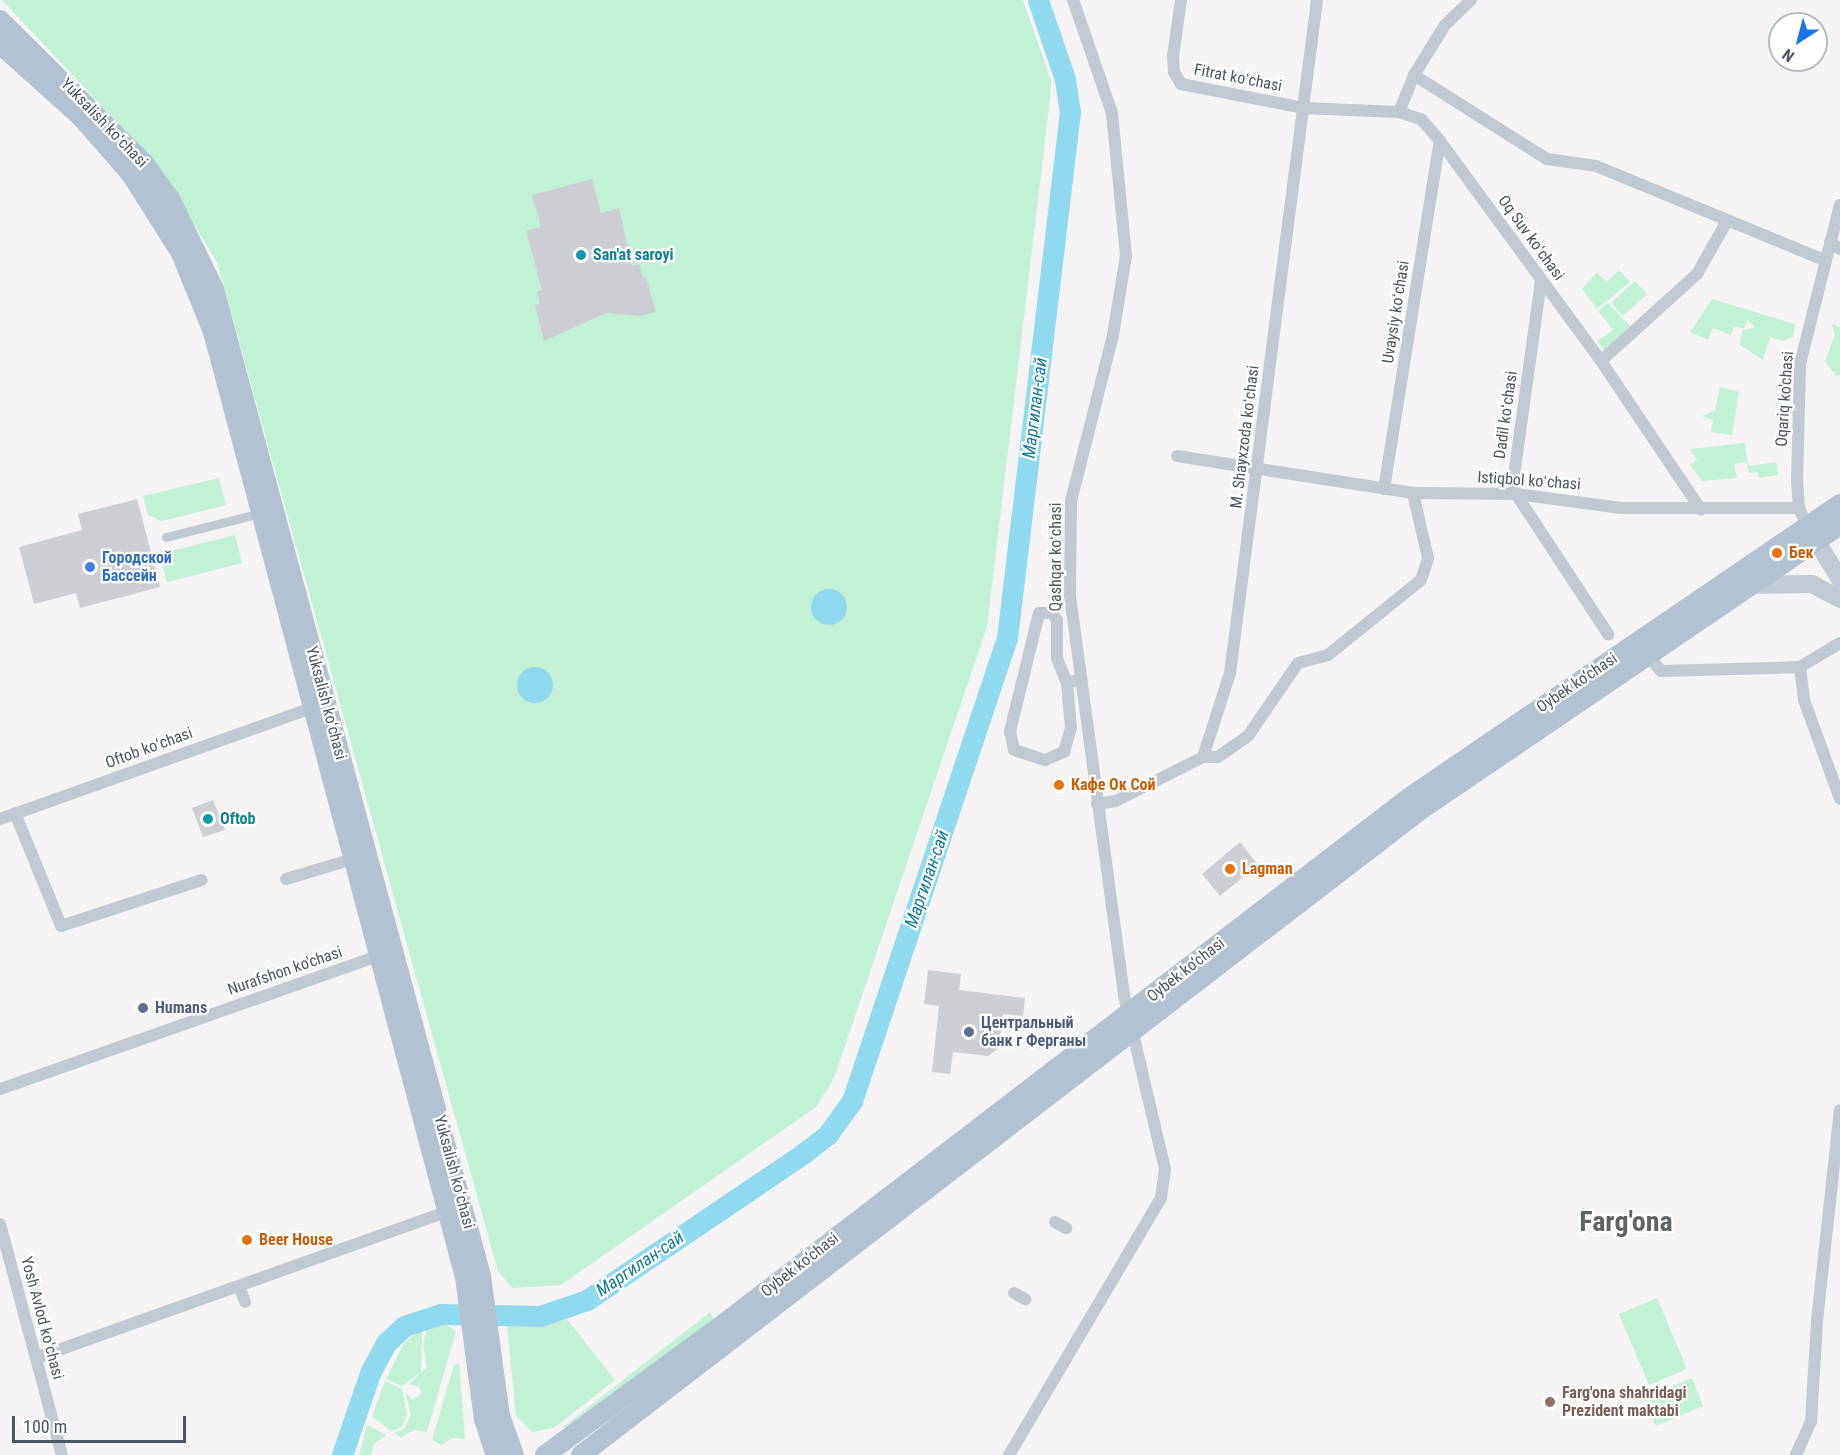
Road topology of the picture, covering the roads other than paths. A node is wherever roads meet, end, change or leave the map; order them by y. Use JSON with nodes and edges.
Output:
{"nodes":[{"id":1,"x":1073,"y":0,"type":"edge"},
{"id":2,"x":1181,"y":0,"type":"edge"},
{"id":3,"x":1317,"y":0,"type":"edge"},
{"id":4,"x":1471,"y":0,"type":"edge"},
{"id":5,"x":0,"y":20,"type":"edge"},
{"id":6,"x":0,"y":44,"type":"edge"},
{"id":7,"x":1414,"y":75,"type":"junction"},
{"id":8,"x":1303,"y":108,"type":"junction"},
{"id":9,"x":1399,"y":112,"type":"junction"},
{"id":10,"x":1440,"y":141,"type":"junction"},
{"id":11,"x":1840,"y":205,"type":"edge"},
{"id":12,"x":1727,"y":222,"type":"junction"},
{"id":13,"x":1835,"y":246,"type":"edge"},
{"id":14,"x":1824,"y":260,"type":"junction"},
{"id":15,"x":1541,"y":281,"type":"junction"},
{"id":16,"x":1601,"y":361,"type":"junction"},
{"id":17,"x":1177,"y":456,"type":"dead end"},
{"id":18,"x":1257,"y":470,"type":"junction"},
{"id":19,"x":1384,"y":489,"type":"junction"},
{"id":20,"x":1413,"y":493,"type":"junction"},
{"id":21,"x":1516,"y":494,"type":"junction"},
{"id":22,"x":1840,"y":504,"type":"edge"},
{"id":23,"x":1799,"y":508,"type":"junction"},
{"id":24,"x":1701,"y":510,"type":"junction"},
{"id":25,"x":249,"y":516,"type":"dead end"},
{"id":26,"x":1840,"y":525,"type":"edge"},
{"id":27,"x":1812,"y":533,"type":"junction"},
{"id":28,"x":166,"y":537,"type":"dead end"},
{"id":29,"x":1840,"y":579,"type":"edge"},
{"id":30,"x":1750,"y":585,"type":"junction"},
{"id":31,"x":1840,"y":598,"type":"edge"},
{"id":32,"x":1608,"y":634,"type":"dead end"},
{"id":33,"x":1840,"y":643,"type":"edge"},
{"id":34,"x":1646,"y":653,"type":"junction"},
{"id":35,"x":1800,"y":667,"type":"junction"},
{"id":36,"x":1081,"y":679,"type":"junction"},
{"id":37,"x":1067,"y":683,"type":"junction"},
{"id":38,"x":318,"y":706,"type":"junction"},
{"id":39,"x":1203,"y":757,"type":"junction"},
{"id":40,"x":1840,"y":800,"type":"edge"},
{"id":41,"x":1097,"y":804,"type":"junction"},
{"id":42,"x":15,"y":813,"type":"junction"},
{"id":43,"x":0,"y":819,"type":"edge"},
{"id":44,"x":353,"y":859,"type":"junction"},
{"id":45,"x":286,"y":879,"type":"dead end"},
{"id":46,"x":202,"y":880,"type":"dead end"},
{"id":47,"x":378,"y":956,"type":"junction"},
{"id":48,"x":1129,"y":1014,"type":"junction"},
{"id":49,"x":1135,"y":1033,"type":"junction"},
{"id":50,"x":0,"y":1089,"type":"edge"},
{"id":51,"x":1840,"y":1110,"type":"edge"},
{"id":52,"x":448,"y":1211,"type":"junction"},
{"id":53,"x":0,"y":1224,"type":"edge"},
{"id":54,"x":473,"y":1276,"type":"junction"},
{"id":55,"x":239,"y":1286,"type":"junction"},
{"id":56,"x":1014,"y":1293,"type":"dead end"},
{"id":57,"x":1026,"y":1299,"type":"dead end"},
{"id":58,"x":245,"y":1302,"type":"dead end"},
{"id":59,"x":481,"y":1329,"type":"junction"},
{"id":60,"x":36,"y":1358,"type":"junction"},
{"id":61,"x":62,"y":1455,"type":"edge"},
{"id":62,"x":496,"y":1455,"type":"edge"},
{"id":63,"x":514,"y":1455,"type":"edge"},
{"id":64,"x":545,"y":1455,"type":"edge"},
{"id":65,"x":581,"y":1455,"type":"edge"},
{"id":66,"x":1009,"y":1455,"type":"edge"},
{"id":67,"x":1796,"y":1455,"type":"edge"}],
"edges":[{"from":1,"to":36,"type":"street","name":"Qashqar koʻchasi"},
{"from":2,"to":8,"type":"street","name":"Fitrat koʻchasi"},
{"from":3,"to":8,"type":"street","name":"M. Shayxzoda koʻchasi"},
{"from":4,"to":7,"type":"street"},
{"from":5,"to":38,"type":"main road","name":"Yuksalish koʻchasi"},
{"from":6,"to":38,"type":"main road","name":"Yuksalish koʻchasi"},
{"from":7,"to":9,"type":"street"},
{"from":7,"to":12,"type":"street"},
{"from":8,"to":9,"type":"street"},
{"from":8,"to":18,"type":"street","name":"M. Shayxzoda koʻchasi"},
{"from":9,"to":10,"type":"street","name":"Oq Suv koʻchasi"},
{"from":10,"to":15,"type":"street","name":"Oq Suv koʻchasi"},
{"from":10,"to":19,"type":"street","name":"Uvaysiy koʻchasi"},
{"from":11,"to":13,"type":"street","name":"Oqariq ko'chasi"},
{"from":12,"to":14,"type":"street"},
{"from":12,"to":16,"type":"street"},
{"from":13,"to":14,"type":"street","name":"Oqariq ko'chasi"},
{"from":14,"to":23,"type":"street","name":"Oqariq ko'chasi"},
{"from":15,"to":16,"type":"street","name":"Oq Suv koʻchasi"},
{"from":15,"to":21,"type":"street","name":"Dadil koʻchasi"},
{"from":16,"to":24,"type":"street","name":"Oq Suv koʻchasi"},
{"from":17,"to":18,"type":"street","name":"Istiqbol koʻchasi"},
{"from":18,"to":19,"type":"street","name":"Istiqbol koʻchasi"},
{"from":18,"to":39,"type":"street","name":"M. Shayxzoda koʻchasi"},
{"from":19,"to":20,"type":"street","name":"Istiqbol koʻchasi"},
{"from":20,"to":21,"type":"street","name":"Istiqbol koʻchasi"},
{"from":20,"to":39,"type":"street"},
{"from":21,"to":24,"type":"street","name":"Istiqbol koʻchasi"},
{"from":21,"to":32,"type":"street"},
{"from":22,"to":27,"type":"main road","name":"Oybek ko‘chasi"},
{"from":23,"to":24,"type":"street","name":"Istiqbol koʻchasi"},
{"from":23,"to":27,"type":"street","name":"Oqariq ko'chasi"},
{"from":25,"to":28,"type":"street"},
{"from":26,"to":27,"type":"main road","name":"Oybek ko‘chasi"},
{"from":27,"to":29,"type":"main road"},
{"from":27,"to":30,"type":"main road","name":"Oybek ko‘chasi"},
{"from":27,"to":48,"type":"main road","name":"Oybek ko‘chasi"},
{"from":30,"to":31,"type":"main road"},
{"from":30,"to":34,"type":"main road","name":"Oybek ko‘chasi"},
{"from":33,"to":35,"type":"street"},
{"from":34,"to":35,"type":"street"},
{"from":34,"to":49,"type":"main road","name":"Oybek ko‘chasi"},
{"from":35,"to":40,"type":"street"},
{"from":36,"to":37,"type":"street"},
{"from":36,"to":41,"type":"street","name":"Qashqar koʻchasi"},
{"from":37,"to":37,"type":"street"},
{"from":38,"to":42,"type":"street","name":"Oftob koʻchasi"},
{"from":38,"to":44,"type":"main road","name":"Yuksalish koʻchasi"},
{"from":38,"to":54,"type":"main road","name":"Yuksalish koʻchasi"},
{"from":39,"to":41,"type":"street"},
{"from":41,"to":48,"type":"street","name":"Qashqar koʻchasi"},
{"from":42,"to":43,"type":"street","name":"Oftob koʻchasi"},
{"from":42,"to":46,"type":"street"},
{"from":44,"to":45,"type":"street"},
{"from":44,"to":47,"type":"main road","name":"Yuksalish koʻchasi"},
{"from":47,"to":50,"type":"street","name":"Nurafshon ko'chasi"},
{"from":47,"to":52,"type":"main road","name":"Yuksalish koʻchasi"},
{"from":48,"to":49,"type":"street","name":"Qashqar koʻchasi"},
{"from":48,"to":64,"type":"main road","name":"Oybek ko‘chasi"},
{"from":49,"to":65,"type":"main road","name":"Oybek ko‘chasi"},
{"from":49,"to":66,"type":"street","name":"Qashqar koʻchasi"},
{"from":51,"to":67,"type":"street"},
{"from":52,"to":54,"type":"main road","name":"Yuksalish koʻchasi"},
{"from":52,"to":55,"type":"street"},
{"from":53,"to":60,"type":"street","name":"Yosh Avlod koʻchasi"},
{"from":54,"to":59,"type":"main road","name":"Yuksalish koʻchasi"},
{"from":55,"to":58,"type":"street"},
{"from":55,"to":60,"type":"street"},
{"from":56,"to":57,"type":"street"},
{"from":59,"to":62,"type":"main road","name":"Yuksalish koʻchasi"},
{"from":59,"to":63,"type":"main road","name":"Yuksalish koʻchasi"},
{"from":60,"to":61,"type":"street","name":"Yosh Avlod koʻchasi"}]}
